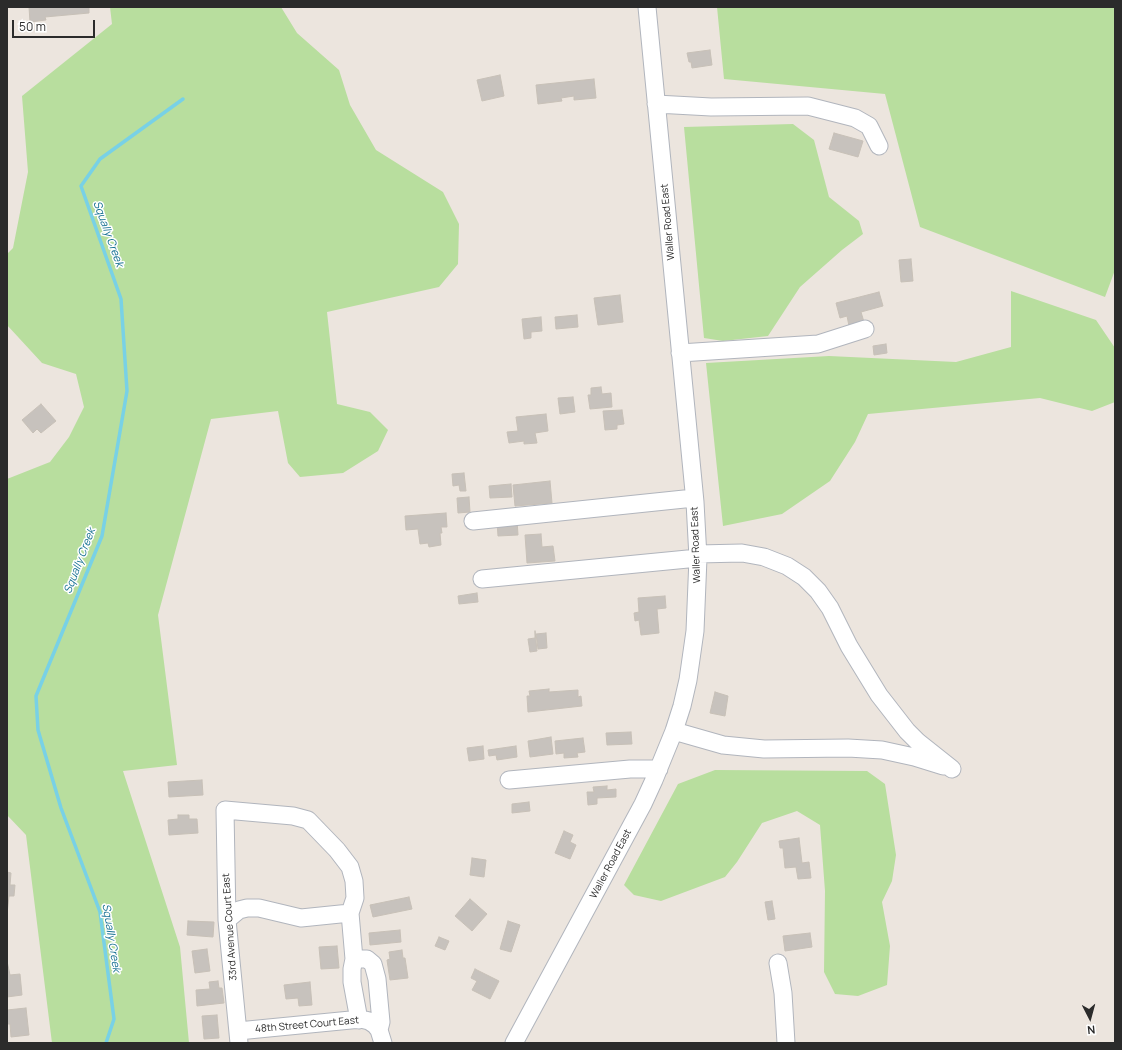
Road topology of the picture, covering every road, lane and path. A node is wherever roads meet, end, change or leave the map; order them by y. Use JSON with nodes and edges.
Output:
{"nodes":[{"id":1,"x":647,"y":7,"type":"edge"},
{"id":2,"x":656,"y":104,"type":"junction"},
{"id":3,"x":879,"y":146,"type":"dead end"},
{"id":4,"x":865,"y":329,"type":"dead end"},
{"id":5,"x":680,"y":353,"type":"junction"},
{"id":6,"x":694,"y":498,"type":"junction"},
{"id":7,"x":473,"y":521,"type":"dead end"},
{"id":8,"x":698,"y":556,"type":"junction"},
{"id":9,"x":482,"y":579,"type":"dead end"},
{"id":10,"x":674,"y":731,"type":"junction"},
{"id":11,"x":659,"y":769,"type":"junction"},
{"id":12,"x":509,"y":780,"type":"dead end"},
{"id":13,"x":350,"y":913,"type":"junction"},
{"id":14,"x":227,"y":920,"type":"junction"},
{"id":15,"x":354,"y":959,"type":"junction"},
{"id":16,"x":778,"y":963,"type":"dead end"},
{"id":17,"x":374,"y":1029,"type":"edge"},
{"id":18,"x":238,"y":1037,"type":"edge"},
{"id":19,"x":514,"y":1043,"type":"edge"},
{"id":20,"x":786,"y":1043,"type":"edge"}],
"edges":[{"from":1,"to":2,"type":"street","name":"Waller Road East"},
{"from":2,"to":3,"type":"street"},
{"from":2,"to":5,"type":"street","name":"Waller Road East"},
{"from":4,"to":5,"type":"street"},
{"from":5,"to":6,"type":"street","name":"Waller Road East"},
{"from":6,"to":7,"type":"street"},
{"from":6,"to":8,"type":"street","name":"Waller Road East"},
{"from":8,"to":9,"type":"street"},
{"from":8,"to":10,"type":"street","name":"Waller Road East"},
{"from":8,"to":10,"type":"street"},
{"from":10,"to":11,"type":"street","name":"Waller Road East"},
{"from":11,"to":12,"type":"street"},
{"from":11,"to":19,"type":"street","name":"Waller Road East"},
{"from":13,"to":14,"type":"street"},
{"from":13,"to":14,"type":"street","name":"33rd Avenue Court East"},
{"from":13,"to":15,"type":"street"},
{"from":14,"to":18,"type":"street","name":"33rd Avenue Court East"},
{"from":15,"to":17,"type":"street"},
{"from":15,"to":17,"type":"street"},
{"from":16,"to":20,"type":"street"},
{"from":17,"to":18,"type":"street","name":"48th Street Court East"}]}
